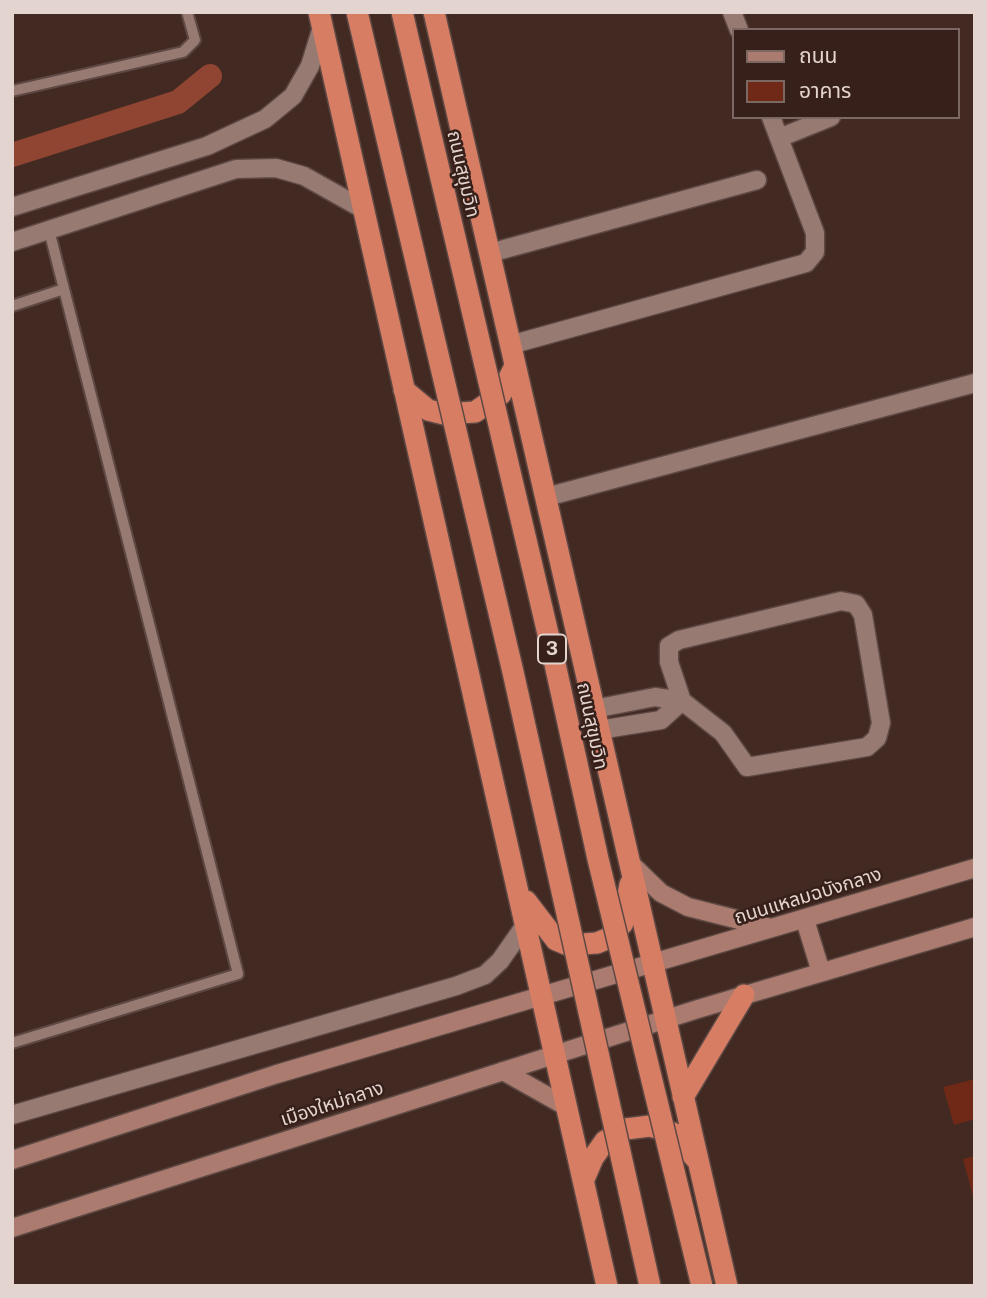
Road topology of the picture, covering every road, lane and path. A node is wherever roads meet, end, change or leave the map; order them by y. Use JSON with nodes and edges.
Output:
{"nodes":[{"id":1,"x":187,"y":12,"type":"edge"},
{"id":2,"x":357,"y":12,"type":"edge"},
{"id":3,"x":402,"y":12,"type":"edge"},
{"id":4,"x":434,"y":12,"type":"edge"},
{"id":5,"x":320,"y":20,"type":"edge"},
{"id":6,"x":12,"y":91,"type":"edge"},
{"id":7,"x":772,"y":119,"type":"edge"},
{"id":8,"x":826,"y":119,"type":"edge"},
{"id":9,"x":779,"y":138,"type":"junction"},
{"id":10,"x":757,"y":180,"type":"dead end"},
{"id":11,"x":12,"y":207,"type":"edge"},
{"id":12,"x":361,"y":208,"type":"junction"},
{"id":13,"x":49,"y":230,"type":"junction"},
{"id":14,"x":12,"y":242,"type":"edge"},
{"id":15,"x":490,"y":253,"type":"junction"},
{"id":16,"x":64,"y":289,"type":"junction"},
{"id":17,"x":12,"y":306,"type":"edge"},
{"id":18,"x":510,"y":345,"type":"junction"},
{"id":19,"x":515,"y":366,"type":"junction"},
{"id":20,"x":975,"y":383,"type":"edge"},
{"id":21,"x":404,"y":390,"type":"junction"},
{"id":22,"x":546,"y":498,"type":"junction"},
{"id":23,"x":682,"y":701,"type":"junction"},
{"id":24,"x":594,"y":709,"type":"junction"},
{"id":25,"x":599,"y":730,"type":"junction"},
{"id":26,"x":630,"y":867,"type":"junction"},
{"id":27,"x":975,"y":868,"type":"edge"},
{"id":28,"x":517,"y":883,"type":"junction"},
{"id":29,"x":805,"y":920,"type":"junction"},
{"id":30,"x":526,"y":924,"type":"junction"},
{"id":31,"x":774,"y":929,"type":"junction"},
{"id":32,"x":974,"y":931,"type":"edge"},
{"id":33,"x":653,"y":963,"type":"junction"},
{"id":34,"x":821,"y":972,"type":"junction"},
{"id":35,"x":542,"y":994,"type":"junction"},
{"id":36,"x":744,"y":995,"type":"junction"},
{"id":37,"x":665,"y":1020,"type":"junction"},
{"id":38,"x":12,"y":1043,"type":"edge"},
{"id":39,"x":556,"y":1054,"type":"junction"},
{"id":40,"x":503,"y":1071,"type":"junction"},
{"id":41,"x":683,"y":1097,"type":"junction"},
{"id":42,"x":567,"y":1107,"type":"junction"},
{"id":43,"x":12,"y":1115,"type":"edge"},
{"id":44,"x":12,"y":1160,"type":"edge"},
{"id":45,"x":698,"y":1161,"type":"junction"},
{"id":46,"x":584,"y":1179,"type":"junction"},
{"id":47,"x":12,"y":1228,"type":"edge"},
{"id":48,"x":607,"y":1286,"type":"edge"},
{"id":49,"x":650,"y":1286,"type":"edge"},
{"id":50,"x":702,"y":1286,"type":"edge"},
{"id":51,"x":727,"y":1286,"type":"edge"}],
"edges":[{"from":1,"to":6,"type":"lane"},
{"from":2,"to":49,"type":"highway","number":"3","bridge":true},
{"from":3,"to":50,"type":"highway","name":"ถนนสุขุมวิท","number":"3","bridge":true},
{"from":4,"to":15,"type":"highway","name":"ถนนสุขุมวิท","number":"3"},
{"from":5,"to":11,"type":"street"},
{"from":5,"to":12,"type":"highway"},
{"from":7,"to":9,"type":"street"},
{"from":8,"to":9,"type":"street"},
{"from":9,"to":18,"type":"street"},
{"from":10,"to":15,"type":"street"},
{"from":12,"to":13,"type":"street"},
{"from":12,"to":21,"type":"highway"},
{"from":13,"to":14,"type":"street"},
{"from":13,"to":16,"type":"lane"},
{"from":15,"to":18,"type":"highway","name":"ถนนสุขุมวิท","number":"3"},
{"from":16,"to":17,"type":"lane"},
{"from":16,"to":38,"type":"lane"},
{"from":18,"to":19,"type":"highway","name":"ถนนสุขุมวิท","number":"3"},
{"from":19,"to":21,"type":"highway"},
{"from":19,"to":22,"type":"highway","name":"ถนนสุขุมวิท","number":"3"},
{"from":20,"to":22,"type":"street"},
{"from":21,"to":28,"type":"highway"},
{"from":22,"to":24,"type":"highway","name":"ถนนสุขุมวิท","number":"3"},
{"from":23,"to":23,"type":"street"},
{"from":23,"to":24,"type":"street"},
{"from":23,"to":25,"type":"street"},
{"from":24,"to":25,"type":"highway","name":"ถนนสุขุมวิท","number":"3"},
{"from":25,"to":26,"type":"highway","name":"ถนนสุขุมวิท","number":"3"},
{"from":26,"to":28,"type":"highway"},
{"from":26,"to":31,"type":"street"},
{"from":26,"to":33,"type":"highway","name":"ถนนสุขุมวิท","number":"3"},
{"from":27,"to":29,"type":"street","name":"ถนนแหลมฉบังกลาง"},
{"from":28,"to":30,"type":"highway"},
{"from":29,"to":31,"type":"street","name":"ถนนแหลมฉบังกลาง"},
{"from":29,"to":34,"type":"street"},
{"from":30,"to":35,"type":"highway"},
{"from":30,"to":43,"type":"street"},
{"from":31,"to":33,"type":"street","name":"ถนนแหลมฉบังกลาง"},
{"from":32,"to":34,"type":"street"},
{"from":33,"to":35,"type":"street"},
{"from":33,"to":37,"type":"highway","name":"ถนนสุขุมวิท","number":"3"},
{"from":34,"to":36,"type":"street"},
{"from":35,"to":39,"type":"highway"},
{"from":35,"to":44,"type":"street"},
{"from":36,"to":37,"type":"street"},
{"from":36,"to":41,"type":"highway"},
{"from":37,"to":39,"type":"street","name":"เมืองใหม่กลาง"},
{"from":37,"to":41,"type":"highway","name":"ถนนสุขุมวิท","number":"3"},
{"from":39,"to":40,"type":"street","name":"เมืองใหม่กลาง"},
{"from":39,"to":42,"type":"highway"},
{"from":40,"to":42,"type":"street"},
{"from":40,"to":47,"type":"street","name":"เมืองใหม่กลาง"},
{"from":41,"to":45,"type":"highway","name":"ถนนสุขุมวิท","number":"3"},
{"from":42,"to":46,"type":"highway"},
{"from":45,"to":46,"type":"highway"},
{"from":45,"to":51,"type":"highway","name":"ถนนสุขุมวิท","number":"3"},
{"from":46,"to":48,"type":"highway"}]}
